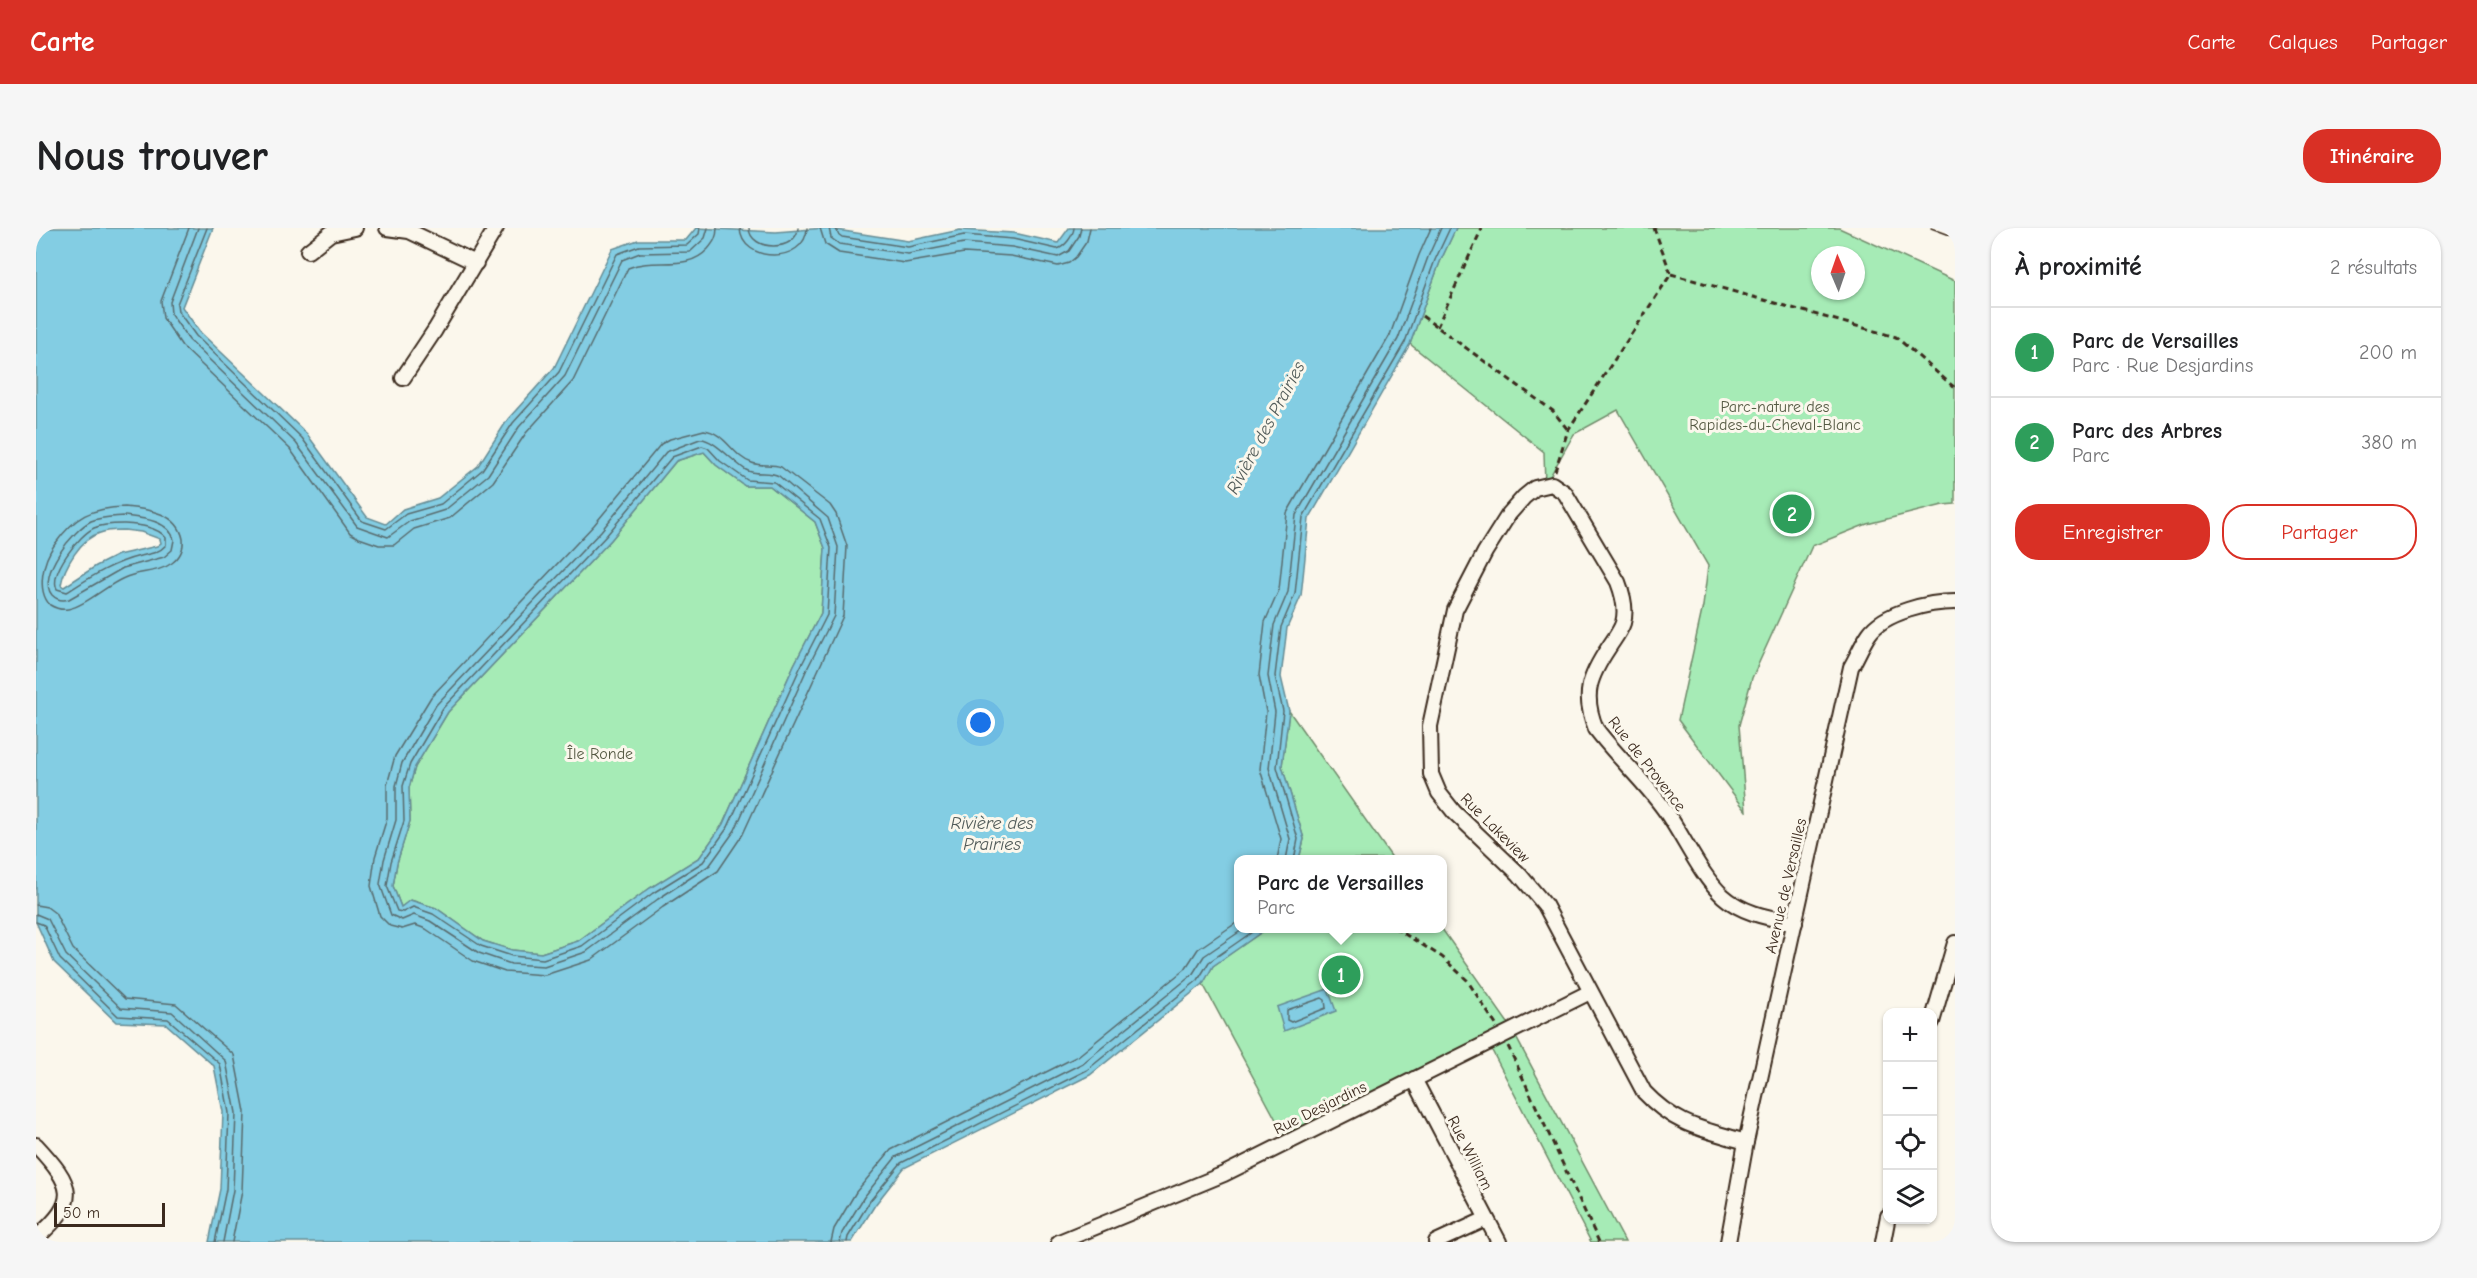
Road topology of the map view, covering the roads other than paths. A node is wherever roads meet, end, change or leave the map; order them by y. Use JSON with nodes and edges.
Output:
{"nodes":[{"id":1,"x":355,"y":228,"type":"edge"},
{"id":2,"x":387,"y":228,"type":"edge"},
{"id":3,"x":496,"y":228,"type":"edge"},
{"id":4,"x":308,"y":251,"type":"dead end"},
{"id":5,"x":476,"y":263,"type":"junction"},
{"id":6,"x":404,"y":378,"type":"dead end"},
{"id":7,"x":1552,"y":484,"type":"joint"},
{"id":8,"x":1955,"y":602,"type":"edge"},
{"id":9,"x":1795,"y":923,"type":"junction"},
{"id":10,"x":1955,"y":943,"type":"edge"},
{"id":11,"x":1590,"y":992,"type":"junction"},
{"id":12,"x":1936,"y":1008,"type":"edge"},
{"id":13,"x":1414,"y":1080,"type":"junction"},
{"id":14,"x":1746,"y":1142,"type":"junction"},
{"id":15,"x":36,"y":1145,"type":"edge"},
{"id":16,"x":1486,"y":1219,"type":"junction"},
{"id":17,"x":1886,"y":1224,"type":"edge"},
{"id":18,"x":36,"y":1238,"type":"edge"},
{"id":19,"x":1059,"y":1242,"type":"edge"},
{"id":20,"x":1436,"y":1242,"type":"edge"},
{"id":21,"x":1499,"y":1242,"type":"edge"},
{"id":22,"x":1728,"y":1242,"type":"edge"},
{"id":23,"x":1883,"y":1242,"type":"edge"}],
"edges":[{"from":1,"to":4,"type":"street"},
{"from":2,"to":5,"type":"street"},
{"from":3,"to":5,"type":"street"},
{"from":5,"to":6,"type":"street"},
{"from":7,"to":9,"type":"street","name":"Rue de Provence"},
{"from":7,"to":11,"type":"street","name":"Rue Lakeview"},
{"from":8,"to":9,"type":"street","name":"Avenue de Versailles"},
{"from":9,"to":14,"type":"street","name":"Avenue de Versailles"},
{"from":10,"to":12,"type":"street"},
{"from":11,"to":13,"type":"street","name":"Rue Desjardins"},
{"from":11,"to":14,"type":"street","name":"Rue Lakeview"},
{"from":13,"to":16,"type":"street","name":"Rue William"},
{"from":13,"to":19,"type":"street","name":"Rue Desjardins"},
{"from":14,"to":22,"type":"street","name":"Avenue de Versailles"},
{"from":15,"to":18,"type":"street"},
{"from":16,"to":20,"type":"street"},
{"from":16,"to":21,"type":"street","name":"Rue William"},
{"from":17,"to":23,"type":"street"}]}
